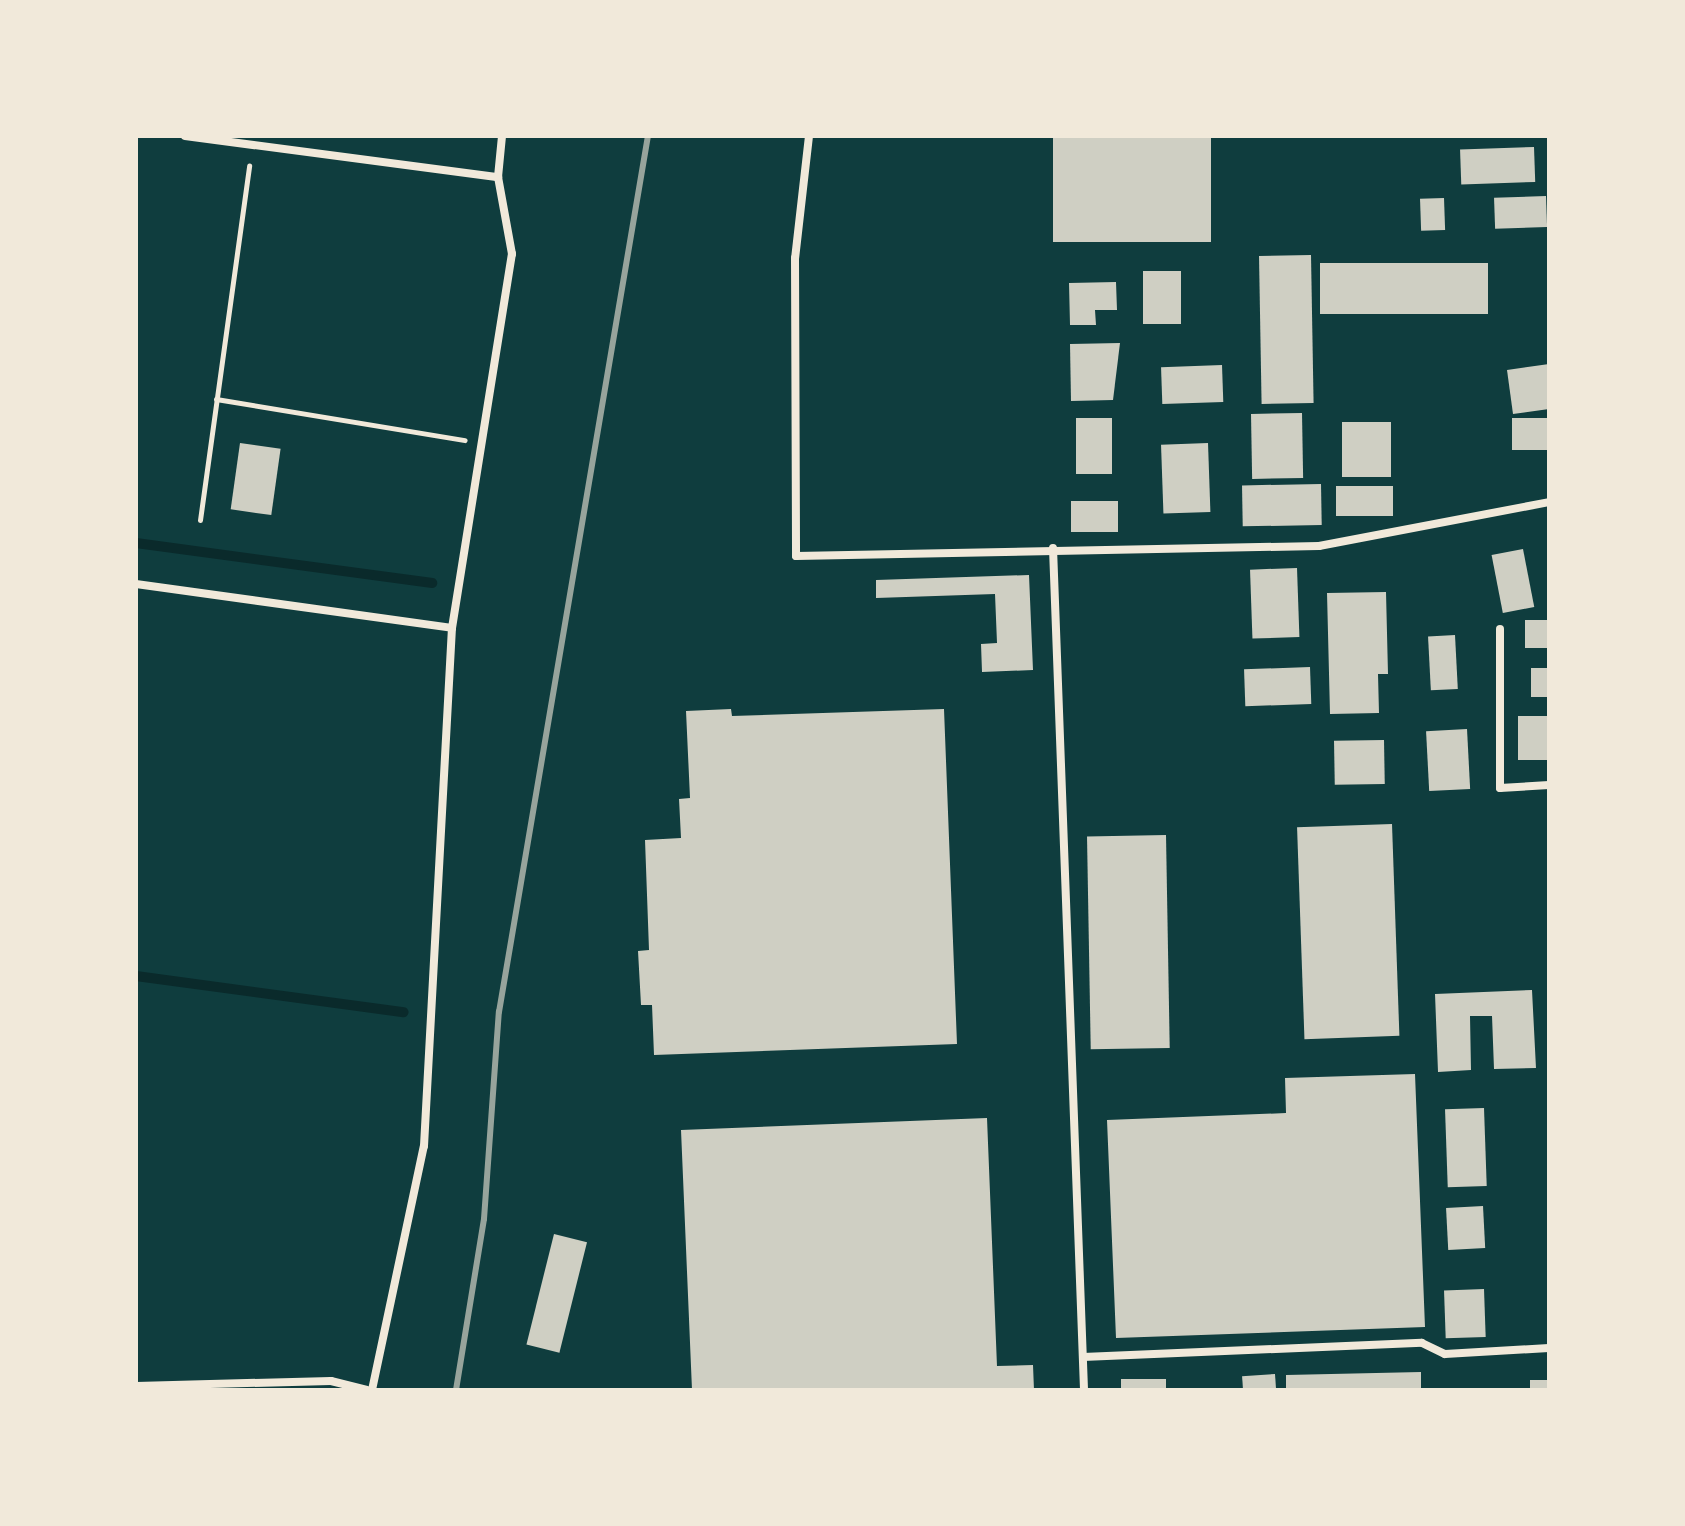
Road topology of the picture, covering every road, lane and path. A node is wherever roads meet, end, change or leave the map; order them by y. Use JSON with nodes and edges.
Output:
{"nodes":[{"id":1,"x":185,"y":136,"type":"edge"},
{"id":2,"x":502,"y":136,"type":"edge"},
{"id":3,"x":809,"y":136,"type":"edge"},
{"id":4,"x":251,"y":145,"type":"junction"},
{"id":5,"x":498,"y":177,"type":"junction"},
{"id":6,"x":216,"y":399,"type":"junction"},
{"id":7,"x":482,"y":443,"type":"junction"},
{"id":8,"x":1549,"y":502,"type":"edge"},
{"id":9,"x":200,"y":520,"type":"dead end"},
{"id":10,"x":1053,"y":548,"type":"junction"},
{"id":11,"x":136,"y":584,"type":"edge"},
{"id":12,"x":452,"y":628,"type":"junction"},
{"id":13,"x":1500,"y":629,"type":"dead end"},
{"id":14,"x":1549,"y":785,"type":"edge"},
{"id":15,"x":1549,"y":1348,"type":"edge"},
{"id":16,"x":1083,"y":1357,"type":"junction"},
{"id":17,"x":136,"y":1386,"type":"edge"},
{"id":18,"x":369,"y":1390,"type":"edge"},
{"id":19,"x":1084,"y":1390,"type":"edge"}],
"edges":[{"from":1,"to":4,"type":"street"},
{"from":2,"to":5,"type":"street"},
{"from":3,"to":10,"type":"street"},
{"from":4,"to":5,"type":"street"},
{"from":4,"to":6,"type":"path"},
{"from":5,"to":7,"type":"street"},
{"from":6,"to":7,"type":"path"},
{"from":6,"to":9,"type":"path"},
{"from":7,"to":12,"type":"street"},
{"from":8,"to":10,"type":"street"},
{"from":10,"to":16,"type":"street"},
{"from":11,"to":12,"type":"street"},
{"from":12,"to":18,"type":"street"},
{"from":13,"to":14,"type":"street"},
{"from":15,"to":16,"type":"street"},
{"from":16,"to":19,"type":"street"},
{"from":17,"to":18,"type":"street"}]}
